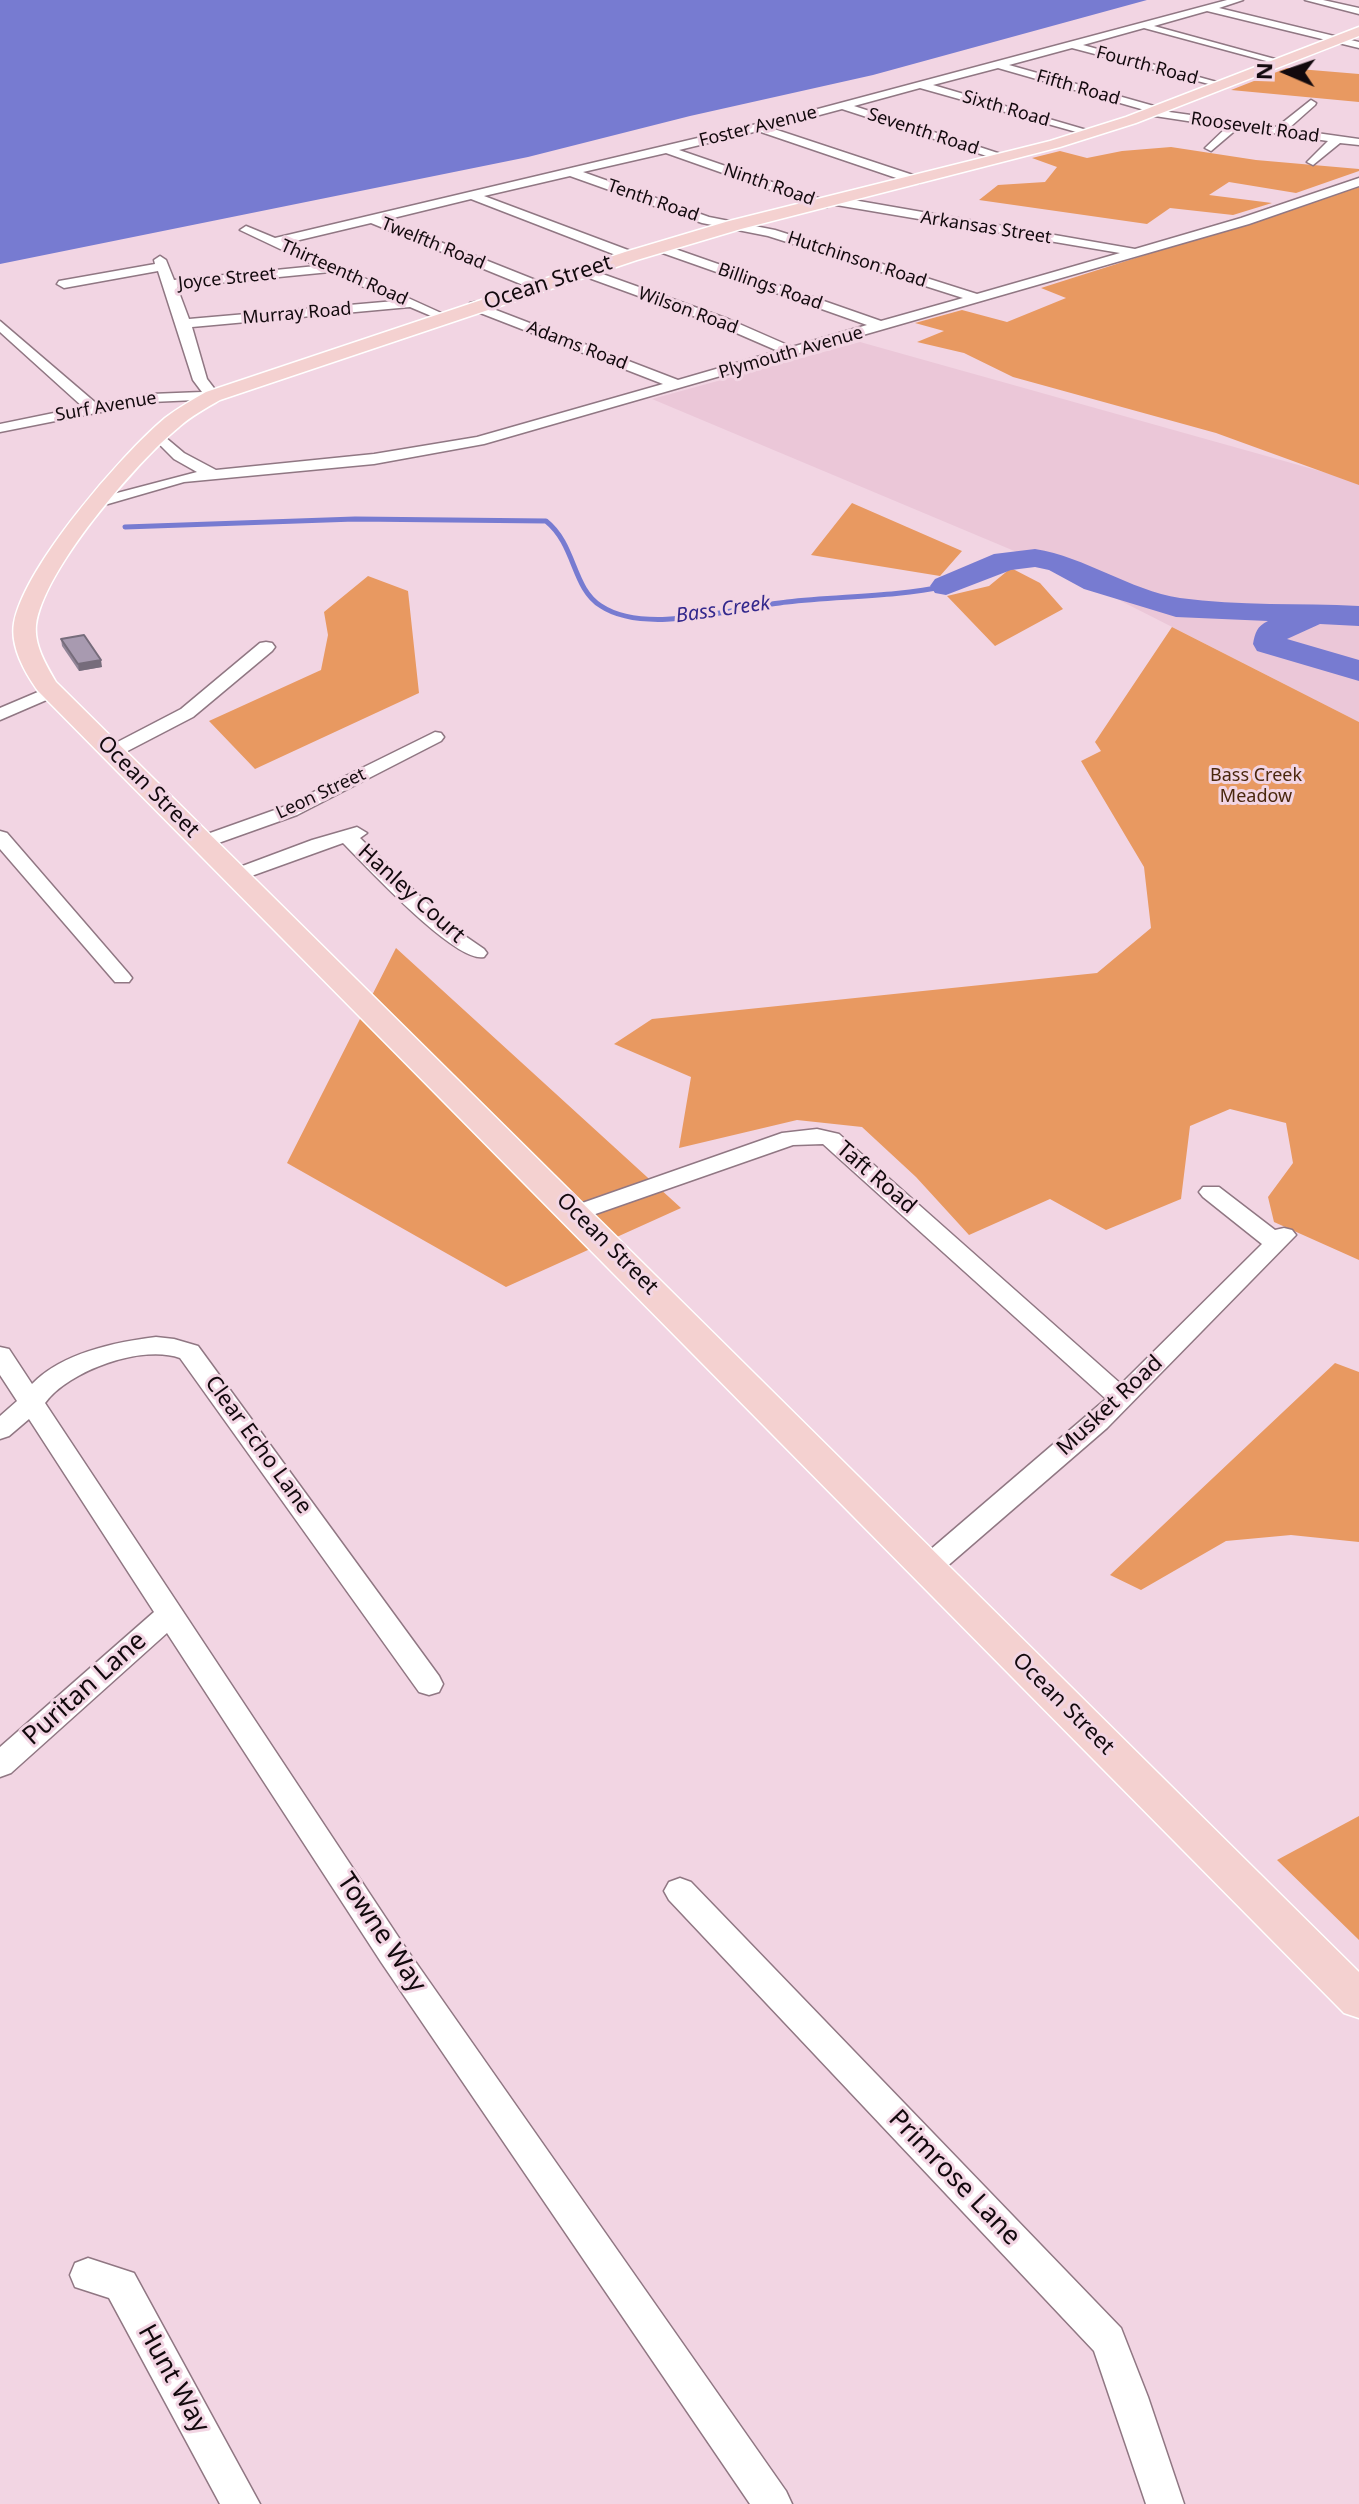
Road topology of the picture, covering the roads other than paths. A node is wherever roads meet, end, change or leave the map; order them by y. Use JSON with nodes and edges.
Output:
{"nodes":[{"id":1,"x":1238,"y":0,"type":"edge"},
{"id":2,"x":1310,"y":0,"type":"edge"},
{"id":3,"x":1209,"y":9,"type":"junction"},
{"id":4,"x":1359,"y":11,"type":"edge"},
{"id":5,"x":1146,"y":26,"type":"junction"},
{"id":6,"x":1359,"y":31,"type":"edge"},
{"id":7,"x":1336,"y":41,"type":"junction"},
{"id":8,"x":1359,"y":45,"type":"edge"},
{"id":9,"x":1074,"y":46,"type":"junction"},
{"id":10,"x":1281,"y":62,"type":"junction"},
{"id":11,"x":999,"y":65,"type":"junction"},
{"id":12,"x":921,"y":85,"type":"junction"},
{"id":13,"x":1220,"y":86,"type":"junction"},
{"id":14,"x":1311,"y":103,"type":"dead end"},
{"id":15,"x":842,"y":106,"type":"junction"},
{"id":16,"x":1155,"y":112,"type":"junction"},
{"id":17,"x":1235,"y":125,"type":"junction"},
{"id":18,"x":758,"y":127,"type":"junction"},
{"id":19,"x":1279,"y":131,"type":"junction"},
{"id":20,"x":1091,"y":133,"type":"junction"},
{"id":21,"x":1337,"y":139,"type":"junction"},
{"id":22,"x":1359,"y":142,"type":"edge"},
{"id":23,"x":1211,"y":148,"type":"dead end"},
{"id":24,"x":669,"y":150,"type":"junction"},
{"id":25,"x":1003,"y":158,"type":"junction"},
{"id":26,"x":1313,"y":162,"type":"dead end"},
{"id":27,"x":571,"y":172,"type":"junction"},
{"id":28,"x":915,"y":180,"type":"junction"},
{"id":29,"x":1359,"y":182,"type":"edge"},
{"id":30,"x":473,"y":196,"type":"junction"},
{"id":31,"x":830,"y":202,"type":"junction"},
{"id":32,"x":372,"y":219,"type":"junction"},
{"id":33,"x":735,"y":225,"type":"junction"},
{"id":34,"x":246,"y":230,"type":"dead end"},
{"id":35,"x":276,"y":242,"type":"junction"},
{"id":36,"x":658,"y":247,"type":"junction"},
{"id":37,"x":1137,"y":253,"type":"junction"},
{"id":38,"x":631,"y":256,"type":"junction"},
{"id":39,"x":333,"y":268,"type":"junction"},
{"id":40,"x":583,"y":271,"type":"junction"},
{"id":41,"x":64,"y":284,"type":"dead end"},
{"id":42,"x":169,"y":284,"type":"junction"},
{"id":43,"x":538,"y":286,"type":"junction"},
{"id":44,"x":978,"y":299,"type":"junction"},
{"id":45,"x":411,"y":303,"type":"junction"},
{"id":46,"x":475,"y":306,"type":"junction"},
{"id":47,"x":443,"y":317,"type":"junction"},
{"id":48,"x":184,"y":324,"type":"junction"},
{"id":49,"x":0,"y":325,"type":"edge"},
{"id":50,"x":882,"y":326,"type":"junction"},
{"id":51,"x":793,"y":352,"type":"junction"},
{"id":52,"x":679,"y":385,"type":"junction"},
{"id":53,"x":213,"y":396,"type":"junction"},
{"id":54,"x":93,"y":409,"type":"junction"},
{"id":55,"x":0,"y":428,"type":"edge"},
{"id":56,"x":159,"y":436,"type":"junction"},
{"id":57,"x":212,"y":474,"type":"junction"},
{"id":58,"x":103,"y":501,"type":"junction"},
{"id":59,"x":266,"y":647,"type":"dead end"},
{"id":60,"x":52,"y":691,"type":"junction"},
{"id":61,"x":0,"y":715,"type":"edge"},
{"id":62,"x":435,"y":737,"type":"dead end"},
{"id":63,"x":112,"y":752,"type":"junction"},
{"id":64,"x":0,"y":837,"type":"edge"},
{"id":65,"x":203,"y":842,"type":"junction"},
{"id":66,"x":236,"y":875,"type":"junction"},
{"id":67,"x":477,"y":953,"type":"dead end"},
{"id":68,"x":122,"y":978,"type":"dead end"},
{"id":69,"x":1211,"y":1192,"type":"dead end"},
{"id":70,"x":576,"y":1213,"type":"junction"},
{"id":71,"x":0,"y":1355,"type":"edge"},
{"id":72,"x":1121,"y":1398,"type":"junction"},
{"id":73,"x":30,"y":1404,"type":"junction"},
{"id":74,"x":0,"y":1430,"type":"edge"},
{"id":75,"x":927,"y":1568,"type":"junction"},
{"id":76,"x":171,"y":1613,"type":"junction"},
{"id":77,"x":429,"y":1684,"type":"dead end"},
{"id":78,"x":0,"y":1765,"type":"edge"},
{"id":79,"x":680,"y":1891,"type":"dead end"},
{"id":80,"x":1359,"y":2000,"type":"edge"},
{"id":81,"x":88,"y":2275,"type":"dead end"},
{"id":82,"x":241,"y":2504,"type":"edge"},
{"id":83,"x":773,"y":2504,"type":"edge"},
{"id":84,"x":1165,"y":2504,"type":"edge"}],
"edges":[{"from":1,"to":3,"type":"street","name":"Foster Avenue"},
{"from":2,"to":4,"type":"street"},
{"from":3,"to":5,"type":"street","name":"Foster Avenue"},
{"from":3,"to":7,"type":"street"},
{"from":5,"to":9,"type":"street","name":"Foster Avenue"},
{"from":5,"to":10,"type":"street"},
{"from":6,"to":7,"type":"main road","name":"Ocean Street"},
{"from":7,"to":8,"type":"street"},
{"from":7,"to":10,"type":"main road","name":"Ocean Street"},
{"from":9,"to":11,"type":"street","name":"Foster Avenue"},
{"from":9,"to":13,"type":"street","name":"Fourth Road"},
{"from":10,"to":13,"type":"main road","name":"Ocean Street"},
{"from":11,"to":12,"type":"street","name":"Foster Avenue"},
{"from":11,"to":16,"type":"street","name":"Fifth Road"},
{"from":12,"to":15,"type":"street","name":"Foster Avenue"},
{"from":12,"to":20,"type":"street","name":"Sixth Road"},
{"from":13,"to":16,"type":"main road","name":"Ocean Street"},
{"from":14,"to":19,"type":"street"},
{"from":15,"to":18,"type":"street","name":"Foster Avenue"},
{"from":15,"to":25,"type":"street","name":"Seventh Road"},
{"from":16,"to":17,"type":"street","name":"Roosevelt Road"},
{"from":16,"to":20,"type":"main road","name":"Ocean Street"},
{"from":17,"to":19,"type":"street","name":"Roosevelt Road"},
{"from":17,"to":23,"type":"street"},
{"from":18,"to":24,"type":"street","name":"Foster Avenue"},
{"from":18,"to":28,"type":"street"},
{"from":19,"to":21,"type":"street","name":"Roosevelt Road"},
{"from":20,"to":25,"type":"main road","name":"Ocean Street"},
{"from":21,"to":22,"type":"street","name":"Roosevelt Road"},
{"from":21,"to":26,"type":"street"},
{"from":24,"to":27,"type":"street","name":"Foster Avenue"},
{"from":24,"to":31,"type":"street","name":"Ninth Road"},
{"from":25,"to":28,"type":"main road","name":"Ocean Street"},
{"from":27,"to":30,"type":"street","name":"Foster Avenue"},
{"from":27,"to":33,"type":"street","name":"Tenth Road"},
{"from":28,"to":31,"type":"main road","name":"Ocean Street"},
{"from":29,"to":37,"type":"street","name":"Plymouth Avenue"},
{"from":30,"to":32,"type":"street","name":"Foster Avenue"},
{"from":30,"to":38,"type":"street"},
{"from":31,"to":33,"type":"main road","name":"Ocean Street"},
{"from":31,"to":37,"type":"street","name":"Arkansas Street"},
{"from":32,"to":35,"type":"street","name":"Foster Avenue"},
{"from":32,"to":43,"type":"street","name":"Twelfth Road"},
{"from":33,"to":36,"type":"main road","name":"Ocean Street"},
{"from":33,"to":44,"type":"street","name":"Hutchinson Road"},
{"from":34,"to":35,"type":"street","name":"Thirteenth Road"},
{"from":35,"to":39,"type":"street","name":"Thirteenth Road"},
{"from":36,"to":38,"type":"main road","name":"Ocean Street"},
{"from":36,"to":50,"type":"street","name":"Billings Road"},
{"from":37,"to":44,"type":"street","name":"Plymouth Avenue"},
{"from":38,"to":40,"type":"main road","name":"Ocean Street"},
{"from":39,"to":42,"type":"street","name":"Joyce Street"},
{"from":39,"to":45,"type":"street","name":"Thirteenth Road"},
{"from":40,"to":43,"type":"main road","name":"Ocean Street"},
{"from":40,"to":51,"type":"street","name":"Wilson Road"},
{"from":41,"to":42,"type":"street"},
{"from":42,"to":48,"type":"street"},
{"from":43,"to":46,"type":"main road","name":"Ocean Street"},
{"from":44,"to":50,"type":"street","name":"Plymouth Avenue"},
{"from":45,"to":47,"type":"street","name":"Thirteenth Road"},
{"from":45,"to":48,"type":"street","name":"Murray Road"},
{"from":46,"to":47,"type":"main road","name":"Ocean Street"},
{"from":46,"to":52,"type":"street","name":"Adams Road"},
{"from":47,"to":53,"type":"main road","name":"Ocean Street"},
{"from":48,"to":53,"type":"street"},
{"from":49,"to":54,"type":"street"},
{"from":50,"to":51,"type":"street","name":"Plymouth Avenue"},
{"from":51,"to":52,"type":"street","name":"Plymouth Avenue"},
{"from":52,"to":57,"type":"street","name":"Plymouth Avenue"},
{"from":53,"to":54,"type":"street","name":"Surf Avenue"},
{"from":53,"to":56,"type":"main road","name":"Ocean Street"},
{"from":54,"to":55,"type":"street","name":"Surf Avenue"},
{"from":56,"to":57,"type":"street"},
{"from":56,"to":58,"type":"main road","name":"Ocean Street"},
{"from":57,"to":58,"type":"street","name":"Plymouth Avenue"},
{"from":58,"to":60,"type":"main road","name":"Ocean Street"},
{"from":59,"to":63,"type":"street"},
{"from":60,"to":61,"type":"street"},
{"from":60,"to":63,"type":"main road","name":"Ocean Street"},
{"from":62,"to":65,"type":"street","name":"Leon Street"},
{"from":63,"to":65,"type":"main road","name":"Ocean Street"},
{"from":64,"to":68,"type":"street"},
{"from":65,"to":66,"type":"main road","name":"Ocean Street"},
{"from":66,"to":67,"type":"street","name":"Hanley Court"},
{"from":66,"to":70,"type":"main road","name":"Ocean Street"},
{"from":69,"to":72,"type":"street","name":"Musket Road"},
{"from":70,"to":72,"type":"street","name":"Taft Road"},
{"from":70,"to":75,"type":"main road","name":"Ocean Street"},
{"from":71,"to":73,"type":"street","name":"Towne Way"},
{"from":72,"to":75,"type":"street","name":"Musket Road"},
{"from":73,"to":74,"type":"street","name":"Clear Echo Lane"},
{"from":73,"to":76,"type":"street","name":"Towne Way"},
{"from":73,"to":77,"type":"street","name":"Clear Echo Lane"},
{"from":75,"to":80,"type":"main road","name":"Ocean Street"},
{"from":76,"to":78,"type":"street","name":"Puritan Lane"},
{"from":76,"to":83,"type":"street","name":"Towne Way"},
{"from":79,"to":84,"type":"street","name":"Primrose Lane"},
{"from":81,"to":82,"type":"street","name":"Hunt Way"}]}
